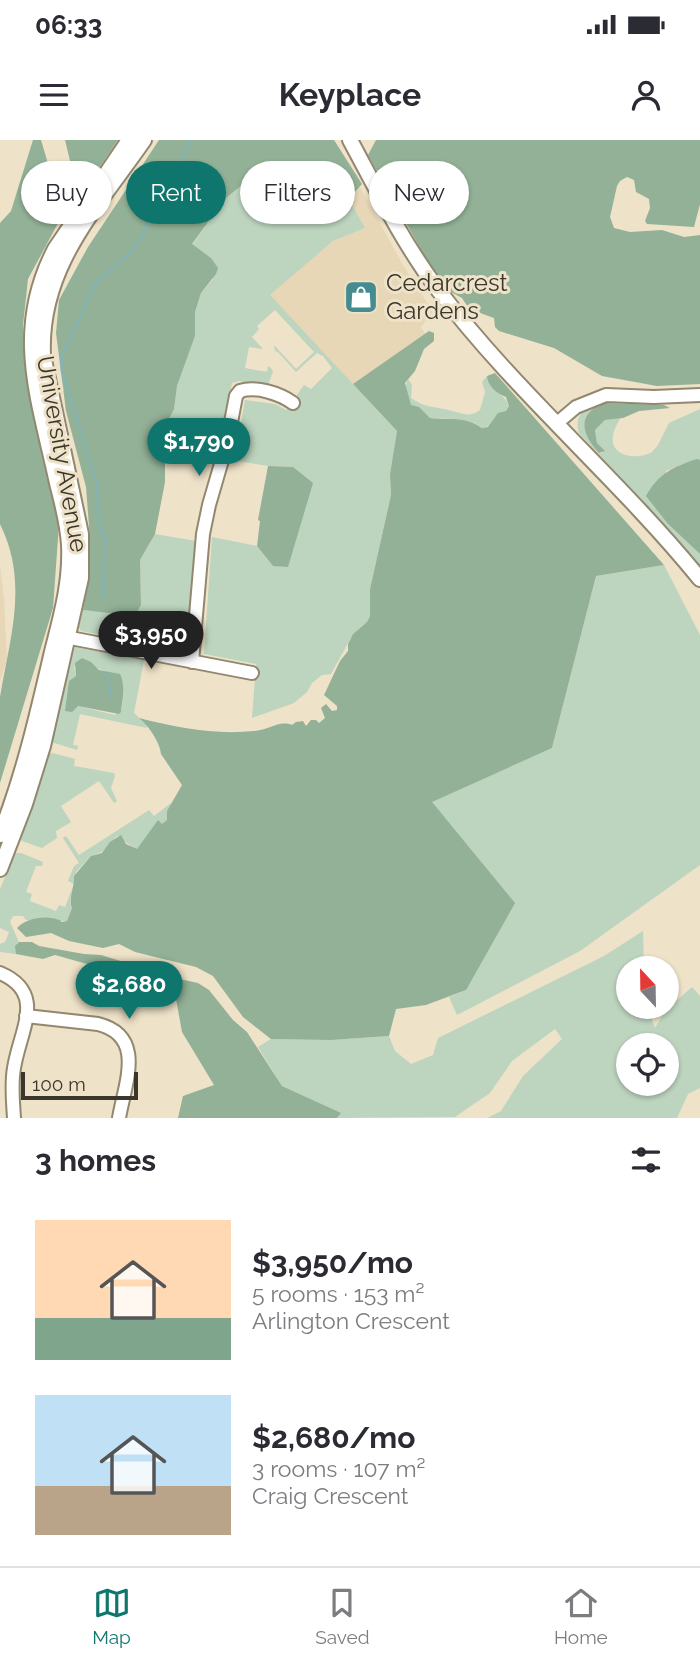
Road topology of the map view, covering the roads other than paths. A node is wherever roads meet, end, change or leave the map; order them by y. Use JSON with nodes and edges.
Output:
{"nodes":[{"id":1,"x":129,"y":140,"type":"edge"},
{"id":2,"x":144,"y":140,"type":"edge"},
{"id":3,"x":350,"y":140,"type":"edge"},
{"id":4,"x":700,"y":395,"type":"edge"},
{"id":5,"x":293,"y":403,"type":"dead end"},
{"id":6,"x":556,"y":424,"type":"junction"},
{"id":7,"x":700,"y":579,"type":"edge"},
{"id":8,"x":62,"y":637,"type":"junction"},
{"id":9,"x":192,"y":662,"type":"junction"},
{"id":10,"x":252,"y":673,"type":"dead end"},
{"id":11,"x":0,"y":835,"type":"edge"},
{"id":12,"x":0,"y":869,"type":"edge"},
{"id":13,"x":0,"y":972,"type":"edge"},
{"id":14,"x":26,"y":1016,"type":"junction"},
{"id":15,"x":14,"y":1118,"type":"edge"},
{"id":16,"x":119,"y":1118,"type":"edge"}],
"edges":[{"from":1,"to":8,"type":"main road","name":"University Avenue"},
{"from":2,"to":8,"type":"main road","name":"University Avenue"},
{"from":3,"to":6,"type":"main road"},
{"from":4,"to":6,"type":"street"},
{"from":5,"to":9,"type":"street"},
{"from":6,"to":7,"type":"main road"},
{"from":8,"to":9,"type":"street"},
{"from":8,"to":11,"type":"main road","name":"University Avenue"},
{"from":8,"to":12,"type":"main road","name":"University Avenue"},
{"from":9,"to":10,"type":"street"},
{"from":13,"to":14,"type":"street"},
{"from":14,"to":15,"type":"street"},
{"from":14,"to":16,"type":"street"}]}
